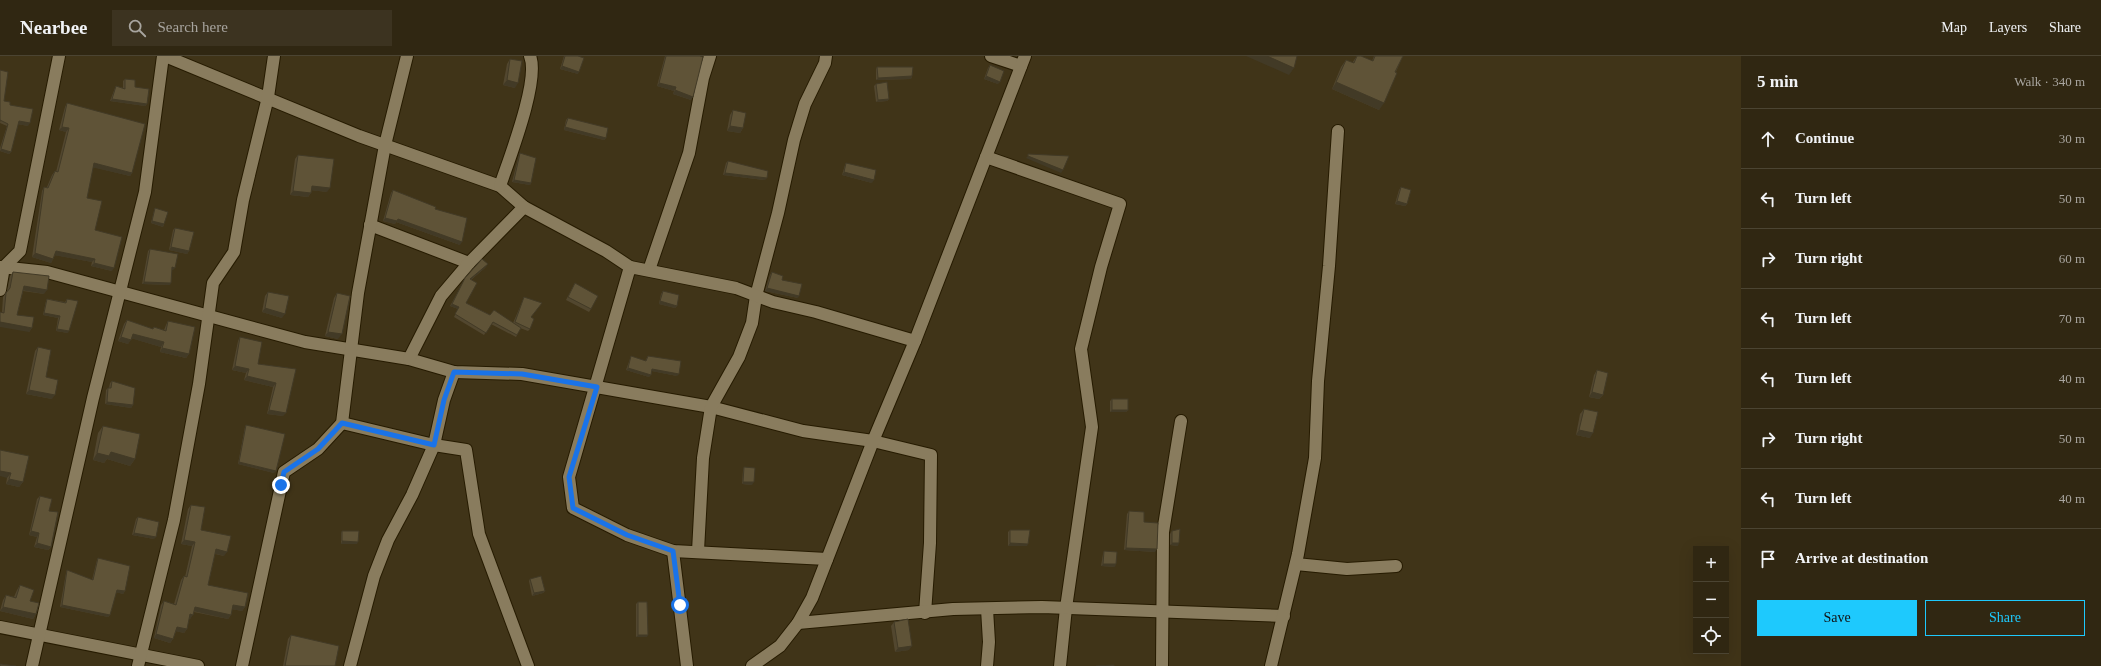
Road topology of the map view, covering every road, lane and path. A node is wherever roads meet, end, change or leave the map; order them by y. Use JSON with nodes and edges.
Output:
{"nodes":[{"id":1,"x":59,"y":56,"type":"edge"},
{"id":2,"x":164,"y":56,"type":"edge"},
{"id":3,"x":274,"y":56,"type":"edge"},
{"id":4,"x":407,"y":56,"type":"edge"},
{"id":5,"x":530,"y":56,"type":"edge"},
{"id":6,"x":710,"y":56,"type":"edge"},
{"id":7,"x":826,"y":56,"type":"edge"},
{"id":8,"x":991,"y":56,"type":"edge"},
{"id":9,"x":1023,"y":61,"type":"edge"},
{"id":10,"x":268,"y":97,"type":"junction"},
{"id":11,"x":1338,"y":131,"type":"dead end"},
{"id":12,"x":385,"y":144,"type":"junction"},
{"id":13,"x":986,"y":157,"type":"junction"},
{"id":14,"x":500,"y":186,"type":"junction"},
{"id":15,"x":524,"y":207,"type":"junction"},
{"id":16,"x":370,"y":225,"type":"junction"},
{"id":17,"x":469,"y":263,"type":"junction"},
{"id":18,"x":2,"y":267,"type":"edge"},
{"id":19,"x":630,"y":267,"type":"junction"},
{"id":20,"x":649,"y":270,"type":"junction"},
{"id":21,"x":0,"y":290,"type":"edge"},
{"id":22,"x":119,"y":290,"type":"junction"},
{"id":23,"x":756,"y":296,"type":"junction"},
{"id":24,"x":208,"y":315,"type":"junction"},
{"id":25,"x":915,"y":340,"type":"junction"},
{"id":26,"x":350,"y":351,"type":"junction"},
{"id":27,"x":409,"y":359,"type":"junction"},
{"id":28,"x":454,"y":372,"type":"junction"},
{"id":29,"x":597,"y":387,"type":"junction"},
{"id":30,"x":711,"y":407,"type":"junction"},
{"id":31,"x":1181,"y":421,"type":"dead end"},
{"id":32,"x":342,"y":423,"type":"junction"},
{"id":33,"x":873,"y":441,"type":"junction"},
{"id":34,"x":434,"y":445,"type":"junction"},
{"id":35,"x":673,"y":551,"type":"junction"},
{"id":36,"x":698,"y":551,"type":"junction"},
{"id":37,"x":827,"y":559,"type":"junction"},
{"id":38,"x":1296,"y":564,"type":"junction"},
{"id":39,"x":1396,"y":566,"type":"dead end"},
{"id":40,"x":1066,"y":608,"type":"junction"},
{"id":41,"x":987,"y":609,"type":"junction"},
{"id":42,"x":1162,"y":611,"type":"junction"},
{"id":43,"x":925,"y":613,"type":"junction"},
{"id":44,"x":1284,"y":616,"type":"junction"},
{"id":45,"x":798,"y":623,"type":"junction"},
{"id":46,"x":0,"y":627,"type":"edge"},
{"id":47,"x":39,"y":635,"type":"junction"},
{"id":48,"x":141,"y":653,"type":"junction"},
{"id":49,"x":32,"y":666,"type":"edge"},
{"id":50,"x":138,"y":666,"type":"edge"},
{"id":51,"x":198,"y":666,"type":"edge"},
{"id":52,"x":242,"y":666,"type":"edge"},
{"id":53,"x":350,"y":666,"type":"edge"},
{"id":54,"x":528,"y":666,"type":"edge"},
{"id":55,"x":687,"y":666,"type":"edge"},
{"id":56,"x":752,"y":666,"type":"edge"},
{"id":57,"x":987,"y":666,"type":"edge"},
{"id":58,"x":1060,"y":666,"type":"edge"},
{"id":59,"x":1162,"y":666,"type":"edge"},
{"id":60,"x":1271,"y":666,"type":"edge"}],
"edges":[{"from":1,"to":18,"type":"street"},
{"from":2,"to":10,"type":"street"},
{"from":2,"to":22,"type":"street"},
{"from":3,"to":10,"type":"street"},
{"from":4,"to":12,"type":"street"},
{"from":5,"to":14,"type":"street"},
{"from":6,"to":20,"type":"street"},
{"from":7,"to":23,"type":"street"},
{"from":8,"to":9,"type":"street"},
{"from":9,"to":13,"type":"street"},
{"from":10,"to":12,"type":"street"},
{"from":10,"to":24,"type":"street"},
{"from":11,"to":38,"type":"street"},
{"from":12,"to":14,"type":"street"},
{"from":12,"to":16,"type":"street"},
{"from":13,"to":25,"type":"street"},
{"from":13,"to":40,"type":"street"},
{"from":14,"to":15,"type":"street"},
{"from":15,"to":17,"type":"street"},
{"from":15,"to":19,"type":"street"},
{"from":16,"to":17,"type":"street"},
{"from":16,"to":26,"type":"street"},
{"from":17,"to":27,"type":"street"},
{"from":18,"to":21,"type":"street"},
{"from":18,"to":22,"type":"street"},
{"from":19,"to":20,"type":"street"},
{"from":19,"to":29,"type":"street"},
{"from":20,"to":23,"type":"street"},
{"from":22,"to":24,"type":"street"},
{"from":22,"to":47,"type":"street"},
{"from":23,"to":25,"type":"street"},
{"from":23,"to":30,"type":"street"},
{"from":24,"to":26,"type":"street"},
{"from":24,"to":48,"type":"street"},
{"from":25,"to":33,"type":"street"},
{"from":26,"to":27,"type":"street"},
{"from":26,"to":32,"type":"street"},
{"from":27,"to":28,"type":"street"},
{"from":28,"to":29,"type":"street"},
{"from":28,"to":34,"type":"street"},
{"from":29,"to":30,"type":"street"},
{"from":29,"to":35,"type":"street"},
{"from":30,"to":33,"type":"street"},
{"from":30,"to":36,"type":"street"},
{"from":31,"to":42,"type":"street"},
{"from":32,"to":34,"type":"street"},
{"from":32,"to":52,"type":"street"},
{"from":33,"to":37,"type":"street"},
{"from":33,"to":43,"type":"street"},
{"from":34,"to":53,"type":"street"},
{"from":34,"to":54,"type":"street"},
{"from":35,"to":36,"type":"street"},
{"from":35,"to":55,"type":"street"},
{"from":36,"to":37,"type":"street"},
{"from":37,"to":45,"type":"street"},
{"from":38,"to":39,"type":"street"},
{"from":38,"to":44,"type":"street"},
{"from":40,"to":41,"type":"street"},
{"from":40,"to":42,"type":"street"},
{"from":40,"to":58,"type":"street"},
{"from":41,"to":43,"type":"street"},
{"from":41,"to":57,"type":"street"},
{"from":42,"to":44,"type":"street"},
{"from":42,"to":59,"type":"street"},
{"from":43,"to":45,"type":"street"},
{"from":44,"to":60,"type":"street"},
{"from":45,"to":56,"type":"street"},
{"from":46,"to":47,"type":"street"},
{"from":47,"to":48,"type":"street"},
{"from":47,"to":49,"type":"street"},
{"from":48,"to":50,"type":"street"},
{"from":48,"to":51,"type":"street"}]}
